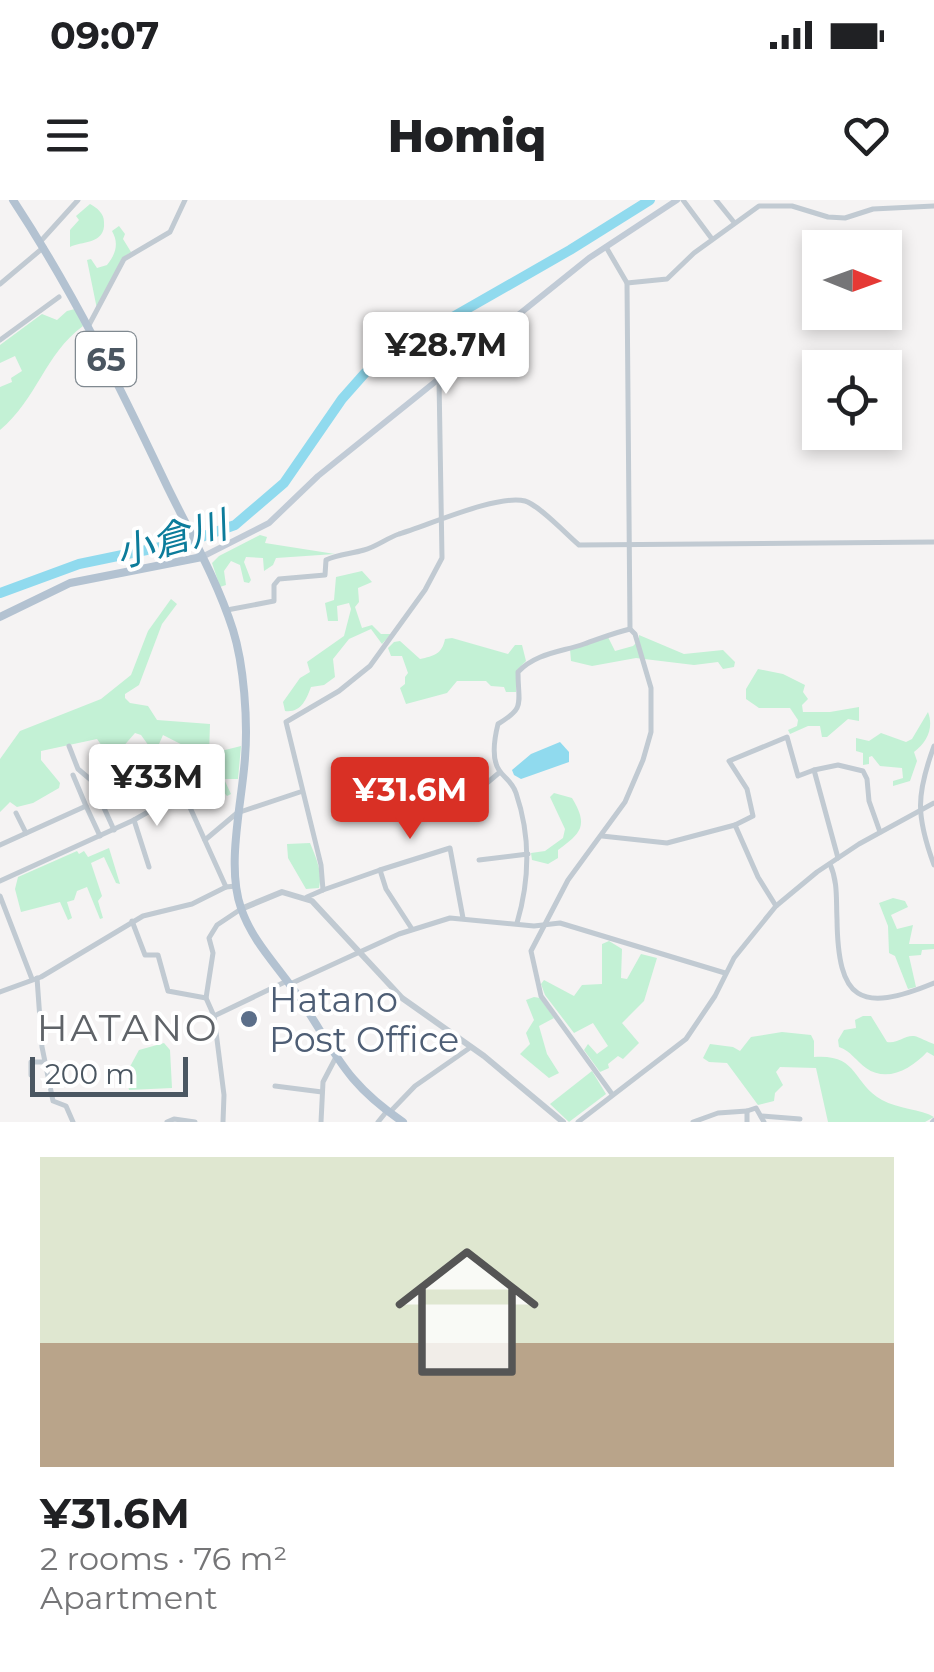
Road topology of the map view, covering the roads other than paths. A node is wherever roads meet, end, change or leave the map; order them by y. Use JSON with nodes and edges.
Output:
{"nodes":[{"id":1,"x":13,"y":200,"type":"edge"},
{"id":2,"x":78,"y":200,"type":"edge"},
{"id":3,"x":185,"y":200,"type":"edge"},
{"id":4,"x":680,"y":200,"type":"edge"},
{"id":5,"x":716,"y":200,"type":"edge"},
{"id":6,"x":750,"y":200,"type":"edge"},
{"id":7,"x":771,"y":203,"type":"edge"},
{"id":8,"x":793,"y":203,"type":"edge"},
{"id":9,"x":898,"y":204,"type":"edge"},
{"id":10,"x":934,"y":206,"type":"edge"},
{"id":11,"x":756,"y":207,"type":"junction"},
{"id":12,"x":734,"y":222,"type":"junction"},
{"id":13,"x":712,"y":239,"type":"junction"},
{"id":14,"x":42,"y":244,"type":"junction"},
{"id":15,"x":606,"y":247,"type":"junction"},
{"id":16,"x":627,"y":282,"type":"junction"},
{"id":17,"x":0,"y":284,"type":"edge"},
{"id":18,"x":59,"y":296,"type":"dead end"},
{"id":19,"x":89,"y":325,"type":"junction"},
{"id":20,"x":0,"y":340,"type":"edge"},
{"id":21,"x":440,"y":379,"type":"junction"},
{"id":22,"x":443,"y":520,"type":"junction"},
{"id":23,"x":934,"y":542,"type":"edge"},
{"id":24,"x":628,"y":544,"type":"junction"},
{"id":25,"x":200,"y":555,"type":"junction"},
{"id":26,"x":225,"y":610,"type":"junction"},
{"id":27,"x":0,"y":617,"type":"edge"},
{"id":28,"x":630,"y":629,"type":"junction"},
{"id":29,"x":68,"y":746,"type":"dead end"},
{"id":30,"x":934,"y":746,"type":"edge"},
{"id":31,"x":814,"y":770,"type":"junction"},
{"id":32,"x":500,"y":772,"type":"junction"},
{"id":33,"x":73,"y":776,"type":"dead end"},
{"id":34,"x":133,"y":782,"type":"dead end"},
{"id":35,"x":452,"y":791,"type":"dead end"},
{"id":36,"x":300,"y":792,"type":"junction"},
{"id":37,"x":99,"y":797,"type":"junction"},
{"id":38,"x":934,"y":803,"type":"edge"},
{"id":39,"x":86,"y":806,"type":"junction"},
{"id":40,"x":240,"y":812,"type":"junction"},
{"id":41,"x":920,"y":812,"type":"junction"},
{"id":42,"x":16,"y":813,"type":"dead end"},
{"id":43,"x":134,"y":820,"type":"junction"},
{"id":44,"x":735,"y":825,"type":"junction"},
{"id":45,"x":114,"y":830,"type":"junction"},
{"id":46,"x":880,"y":832,"type":"junction"},
{"id":47,"x":26,"y":833,"type":"junction"},
{"id":48,"x":100,"y":836,"type":"junction"},
{"id":49,"x":600,"y":836,"type":"junction"},
{"id":50,"x":205,"y":840,"type":"junction"},
{"id":51,"x":0,"y":845,"type":"edge"},
{"id":52,"x":528,"y":854,"type":"junction"},
{"id":53,"x":838,"y":858,"type":"junction"},
{"id":54,"x":479,"y":860,"type":"dead end"},
{"id":55,"x":830,"y":864,"type":"junction"},
{"id":56,"x":934,"y":865,"type":"edge"},
{"id":57,"x":150,"y":867,"type":"dead end"},
{"id":58,"x":380,"y":870,"type":"junction"},
{"id":59,"x":0,"y":881,"type":"edge"},
{"id":60,"x":231,"y":886,"type":"junction"},
{"id":61,"x":323,"y":890,"type":"junction"},
{"id":62,"x":0,"y":896,"type":"edge"},
{"id":63,"x":307,"y":897,"type":"junction"},
{"id":64,"x":776,"y":906,"type":"junction"},
{"id":65,"x":241,"y":909,"type":"junction"},
{"id":66,"x":463,"y":918,"type":"junction"},
{"id":67,"x":132,"y":921,"type":"junction"},
{"id":68,"x":517,"y":923,"type":"junction"},
{"id":69,"x":542,"y":925,"type":"junction"},
{"id":70,"x":412,"y":930,"type":"junction"},
{"id":71,"x":360,"y":952,"type":"junction"},
{"id":72,"x":726,"y":974,"type":"junction"},
{"id":73,"x":35,"y":978,"type":"junction"},
{"id":74,"x":288,"y":982,"type":"junction"},
{"id":75,"x":934,"y":983,"type":"edge"},
{"id":76,"x":0,"y":992,"type":"edge"},
{"id":77,"x":206,"y":998,"type":"junction"},
{"id":78,"x":214,"y":1016,"type":"junction"},
{"id":79,"x":471,"y":1047,"type":"junction"},
{"id":80,"x":336,"y":1058,"type":"junction"},
{"id":81,"x":44,"y":1062,"type":"junction"},
{"id":82,"x":31,"y":1075,"type":"dead end"},
{"id":83,"x":276,"y":1086,"type":"dead end"},
{"id":84,"x":322,"y":1092,"type":"junction"},
{"id":85,"x":612,"y":1094,"type":"junction"},
{"id":86,"x":748,"y":1111,"type":"junction"},
{"id":87,"x":388,"y":1112,"type":"junction"},
{"id":88,"x":721,"y":1112,"type":"junction"},
{"id":89,"x":762,"y":1119,"type":"edge"},
{"id":90,"x":800,"y":1119,"type":"dead end"},
{"id":91,"x":73,"y":1122,"type":"edge"},
{"id":92,"x":167,"y":1122,"type":"edge"},
{"id":93,"x":195,"y":1122,"type":"edge"},
{"id":94,"x":223,"y":1122,"type":"edge"},
{"id":95,"x":321,"y":1122,"type":"edge"},
{"id":96,"x":378,"y":1122,"type":"edge"},
{"id":97,"x":403,"y":1122,"type":"edge"},
{"id":98,"x":563,"y":1122,"type":"edge"},
{"id":99,"x":578,"y":1122,"type":"edge"},
{"id":100,"x":694,"y":1122,"type":"edge"},
{"id":101,"x":721,"y":1122,"type":"edge"},
{"id":102,"x":748,"y":1122,"type":"edge"}],
"edges":[{"from":1,"to":14,"type":"main road","number":"65"},
{"from":2,"to":14,"type":"street"},
{"from":3,"to":19,"type":"street"},
{"from":4,"to":13,"type":"street"},
{"from":4,"to":15,"type":"main road"},
{"from":5,"to":12,"type":"street"},
{"from":6,"to":11,"type":"street"},
{"from":7,"to":8,"type":"street"},
{"from":7,"to":11,"type":"street"},
{"from":8,"to":9,"type":"street"},
{"from":9,"to":10,"type":"street"},
{"from":11,"to":12,"type":"street"},
{"from":12,"to":13,"type":"street"},
{"from":13,"to":16,"type":"street"},
{"from":14,"to":17,"type":"street"},
{"from":14,"to":19,"type":"main road","number":"65"},
{"from":15,"to":16,"type":"street"},
{"from":15,"to":21,"type":"main road"},
{"from":16,"to":24,"type":"street"},
{"from":18,"to":20,"type":"street"},
{"from":19,"to":25,"type":"main road","number":"65"},
{"from":21,"to":22,"type":"street"},
{"from":21,"to":25,"type":"main road"},
{"from":22,"to":24,"type":"street"},
{"from":22,"to":26,"type":"street"},
{"from":22,"to":36,"type":"street"},
{"from":23,"to":24,"type":"street"},
{"from":24,"to":28,"type":"street"},
{"from":25,"to":26,"type":"main road","number":"65"},
{"from":25,"to":27,"type":"main road"},
{"from":26,"to":40,"type":"main road","number":"65"},
{"from":28,"to":32,"type":"street"},
{"from":28,"to":49,"type":"street"},
{"from":29,"to":37,"type":"street"},
{"from":30,"to":41,"type":"street"},
{"from":31,"to":44,"type":"street"},
{"from":31,"to":46,"type":"street"},
{"from":31,"to":53,"type":"street"},
{"from":32,"to":35,"type":"street"},
{"from":32,"to":52,"type":"street"},
{"from":33,"to":39,"type":"street"},
{"from":34,"to":37,"type":"street"},
{"from":36,"to":40,"type":"street"},
{"from":36,"to":61,"type":"street"},
{"from":37,"to":45,"type":"street"},
{"from":38,"to":41,"type":"street"},
{"from":39,"to":47,"type":"street"},
{"from":39,"to":48,"type":"street"},
{"from":40,"to":50,"type":"street"},
{"from":40,"to":60,"type":"main road","number":"65"},
{"from":41,"to":46,"type":"street"},
{"from":41,"to":56,"type":"street"},
{"from":42,"to":47,"type":"street"},
{"from":43,"to":45,"type":"street"},
{"from":43,"to":50,"type":"street"},
{"from":43,"to":57,"type":"street"},
{"from":44,"to":49,"type":"street"},
{"from":44,"to":64,"type":"street"},
{"from":45,"to":48,"type":"street"},
{"from":46,"to":53,"type":"street"},
{"from":47,"to":51,"type":"street"},
{"from":48,"to":59,"type":"street"},
{"from":49,"to":69,"type":"street"},
{"from":50,"to":60,"type":"street"},
{"from":52,"to":54,"type":"street"},
{"from":52,"to":68,"type":"street"},
{"from":53,"to":55,"type":"street"},
{"from":55,"to":64,"type":"street"},
{"from":55,"to":75,"type":"street"},
{"from":58,"to":61,"type":"street"},
{"from":58,"to":66,"type":"street"},
{"from":58,"to":70,"type":"street"},
{"from":60,"to":65,"type":"main road","number":"65"},
{"from":60,"to":67,"type":"street"},
{"from":61,"to":63,"type":"street"},
{"from":62,"to":73,"type":"street"},
{"from":63,"to":65,"type":"street"},
{"from":63,"to":71,"type":"street"},
{"from":64,"to":72,"type":"street"},
{"from":65,"to":74,"type":"main road","number":"65"},
{"from":65,"to":77,"type":"street"},
{"from":66,"to":68,"type":"street"},
{"from":66,"to":70,"type":"street"},
{"from":67,"to":73,"type":"street"},
{"from":67,"to":77,"type":"street"},
{"from":68,"to":69,"type":"street"},
{"from":69,"to":72,"type":"street"},
{"from":69,"to":85,"type":"street"},
{"from":70,"to":71,"type":"street"},
{"from":71,"to":74,"type":"street"},
{"from":71,"to":79,"type":"street"},
{"from":72,"to":85,"type":"street"},
{"from":73,"to":76,"type":"street"},
{"from":73,"to":81,"type":"street"},
{"from":74,"to":78,"type":"street"},
{"from":74,"to":80,"type":"main road","number":"65"},
{"from":77,"to":78,"type":"street"},
{"from":78,"to":94,"type":"street"},
{"from":79,"to":87,"type":"street"},
{"from":79,"to":98,"type":"street"},
{"from":80,"to":84,"type":"street"},
{"from":80,"to":87,"type":"main road","number":"65"},
{"from":81,"to":82,"type":"street"},
{"from":81,"to":91,"type":"street"},
{"from":83,"to":84,"type":"street"},
{"from":84,"to":95,"type":"street"},
{"from":85,"to":99,"type":"street"},
{"from":86,"to":88,"type":"street"},
{"from":86,"to":89,"type":"street"},
{"from":86,"to":102,"type":"street"},
{"from":87,"to":96,"type":"street"},
{"from":87,"to":97,"type":"main road","number":"65"},
{"from":88,"to":100,"type":"street"},
{"from":88,"to":101,"type":"street"},
{"from":89,"to":90,"type":"street"},
{"from":92,"to":93,"type":"street"}]}
